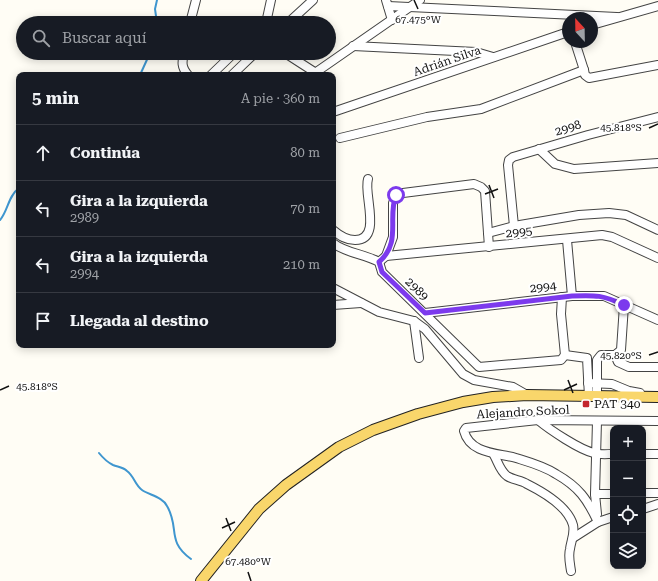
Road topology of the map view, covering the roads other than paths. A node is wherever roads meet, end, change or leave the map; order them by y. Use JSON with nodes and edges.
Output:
{"nodes":[{"id":1,"x":196,"y":0,"type":"edge"},
{"id":2,"x":271,"y":0,"type":"edge"},
{"id":3,"x":313,"y":0,"type":"edge"},
{"id":4,"x":420,"y":0,"type":"edge"},
{"id":5,"x":387,"y":3,"type":"edge"},
{"id":6,"x":658,"y":6,"type":"edge"},
{"id":7,"x":411,"y":7,"type":"junction"},
{"id":8,"x":192,"y":16,"type":"edge"},
{"id":9,"x":268,"y":16,"type":"edge"},
{"id":10,"x":296,"y":16,"type":"edge"},
{"id":11,"x":617,"y":17,"type":"junction"},
{"id":12,"x":392,"y":20,"type":"junction"},
{"id":13,"x":598,"y":23,"type":"edge"},
{"id":14,"x":562,"y":34,"type":"edge"},
{"id":15,"x":354,"y":46,"type":"junction"},
{"id":16,"x":577,"y":48,"type":"edge"},
{"id":17,"x":493,"y":57,"type":"junction"},
{"id":18,"x":336,"y":59,"type":"edge"},
{"id":19,"x":184,"y":60,"type":"edge"},
{"id":20,"x":227,"y":60,"type":"edge"},
{"id":21,"x":248,"y":60,"type":"edge"},
{"id":22,"x":295,"y":60,"type":"edge"},
{"id":23,"x":334,"y":60,"type":"edge"},
{"id":24,"x":658,"y":65,"type":"edge"},
{"id":25,"x":584,"y":70,"type":"junction"},
{"id":26,"x":186,"y":72,"type":"edge"},
{"id":27,"x":214,"y":72,"type":"edge"},
{"id":28,"x":235,"y":72,"type":"edge"},
{"id":29,"x":311,"y":72,"type":"edge"},
{"id":30,"x":317,"y":72,"type":"edge"},
{"id":31,"x":336,"y":111,"type":"edge"},
{"id":32,"x":658,"y":117,"type":"edge"},
{"id":33,"x":340,"y":138,"type":"dead end"},
{"id":34,"x":539,"y":149,"type":"junction"},
{"id":35,"x":658,"y":163,"type":"edge"},
{"id":36,"x":368,"y":179,"type":"dead end"},
{"id":37,"x":514,"y":226,"type":"junction"},
{"id":38,"x":658,"y":230,"type":"edge"},
{"id":39,"x":336,"y":233,"type":"edge"},
{"id":40,"x":488,"y":233,"type":"junction"},
{"id":41,"x":350,"y":240,"type":"junction"},
{"id":42,"x":567,"y":240,"type":"junction"},
{"id":43,"x":336,"y":245,"type":"edge"},
{"id":44,"x":489,"y":247,"type":"junction"},
{"id":45,"x":350,"y":251,"type":"junction"},
{"id":46,"x":386,"y":256,"type":"junction"},
{"id":47,"x":658,"y":258,"type":"edge"},
{"id":48,"x":379,"y":262,"type":"junction"},
{"id":49,"x":336,"y":290,"type":"edge"},
{"id":50,"x":572,"y":296,"type":"junction"},
{"id":51,"x":562,"y":297,"type":"junction"},
{"id":52,"x":362,"y":303,"type":"junction"},
{"id":53,"x":336,"y":305,"type":"edge"},
{"id":54,"x":624,"y":305,"type":"junction"},
{"id":55,"x":425,"y":313,"type":"junction"},
{"id":56,"x":412,"y":320,"type":"junction"},
{"id":57,"x":658,"y":320,"type":"edge"},
{"id":58,"x":566,"y":355,"type":"junction"},
{"id":59,"x":615,"y":355,"type":"junction"},
{"id":60,"x":420,"y":358,"type":"dead end"},
{"id":61,"x":658,"y":367,"type":"edge"},
{"id":62,"x":588,"y":383,"type":"junction"},
{"id":63,"x":597,"y":383,"type":"junction"},
{"id":64,"x":527,"y":395,"type":"junction"},
{"id":65,"x":657,"y":396,"type":"edge"},
{"id":66,"x":593,"y":397,"type":"junction"},
{"id":67,"x":538,"y":420,"type":"junction"},
{"id":68,"x":597,"y":421,"type":"junction"},
{"id":69,"x":658,"y":421,"type":"edge"},
{"id":70,"x":596,"y":454,"type":"junction"},
{"id":71,"x":610,"y":454,"type":"edge"},
{"id":72,"x":646,"y":454,"type":"edge"},
{"id":73,"x":658,"y":454,"type":"edge"},
{"id":74,"x":494,"y":455,"type":"junction"},
{"id":75,"x":646,"y":493,"type":"edge"},
{"id":76,"x":658,"y":493,"type":"edge"},
{"id":77,"x":595,"y":494,"type":"junction"},
{"id":78,"x":610,"y":494,"type":"edge"},
{"id":79,"x":658,"y":504,"type":"edge"},
{"id":80,"x":646,"y":507,"type":"edge"},
{"id":81,"x":610,"y":518,"type":"edge"},
{"id":82,"x":598,"y":522,"type":"junction"},
{"id":83,"x":573,"y":538,"type":"junction"},
{"id":84,"x":571,"y":571,"type":"dead end"},
{"id":85,"x":201,"y":581,"type":"edge"}],
"edges":[{"from":1,"to":8,"type":"street"},
{"from":2,"to":9,"type":"street"},
{"from":3,"to":10,"type":"street"},
{"from":4,"to":7,"type":"street"},
{"from":5,"to":7,"type":"street"},
{"from":5,"to":12,"type":"street"},
{"from":6,"to":11,"type":"street"},
{"from":7,"to":11,"type":"street"},
{"from":7,"to":12,"type":"street"},
{"from":11,"to":13,"type":"street"},
{"from":12,"to":15,"type":"street"},
{"from":14,"to":17,"type":"street","name":"Adrián Silva"},
{"from":15,"to":17,"type":"street"},
{"from":15,"to":18,"type":"street"},
{"from":16,"to":25,"type":"street"},
{"from":17,"to":31,"type":"street","name":"Adrián Silva"},
{"from":19,"to":26,"type":"street"},
{"from":20,"to":27,"type":"street"},
{"from":21,"to":28,"type":"street"},
{"from":22,"to":29,"type":"street"},
{"from":23,"to":30,"type":"street"},
{"from":24,"to":25,"type":"street"},
{"from":25,"to":33,"type":"street"},
{"from":32,"to":34,"type":"street","name":"2998"},
{"from":34,"to":35,"type":"street"},
{"from":34,"to":37,"type":"street","name":"2998"},
{"from":36,"to":41,"type":"street"},
{"from":37,"to":38,"type":"street","name":"2995"},
{"from":37,"to":40,"type":"street","name":"2995"},
{"from":39,"to":41,"type":"street"},
{"from":40,"to":44,"type":"street"},
{"from":40,"to":46,"type":"street"},
{"from":41,"to":45,"type":"street"},
{"from":42,"to":44,"type":"street","name":"2995"},
{"from":42,"to":47,"type":"street","name":"2995"},
{"from":42,"to":50,"type":"street"},
{"from":43,"to":45,"type":"street"},
{"from":44,"to":46,"type":"street","name":"2995"},
{"from":45,"to":48,"type":"street"},
{"from":46,"to":48,"type":"street"},
{"from":48,"to":55,"type":"street","name":"2989"},
{"from":49,"to":52,"type":"street"},
{"from":50,"to":51,"type":"street","name":"2994"},
{"from":50,"to":54,"type":"street","name":"2994"},
{"from":51,"to":55,"type":"street","name":"2994"},
{"from":51,"to":58,"type":"street"},
{"from":52,"to":53,"type":"street"},
{"from":52,"to":56,"type":"street"},
{"from":54,"to":57,"type":"street","name":"2994"},
{"from":54,"to":59,"type":"street"},
{"from":55,"to":58,"type":"street","name":"2989"},
{"from":56,"to":60,"type":"street"},
{"from":56,"to":64,"type":"street"},
{"from":58,"to":62,"type":"street"},
{"from":59,"to":61,"type":"street"},
{"from":59,"to":63,"type":"street"},
{"from":62,"to":63,"type":"street"},
{"from":62,"to":66,"type":"street"},
{"from":63,"to":65,"type":"street"},
{"from":63,"to":66,"type":"street"},
{"from":64,"to":66,"type":"main road"},
{"from":64,"to":85,"type":"main road"},
{"from":65,"to":66,"type":"main road"},
{"from":67,"to":68,"type":"street","name":"Alejandro Sokol"},
{"from":67,"to":70,"type":"street"},
{"from":67,"to":74,"type":"street","name":"Alejandro Sokol"},
{"from":68,"to":69,"type":"street","name":"Alejandro Sokol"},
{"from":68,"to":70,"type":"street"},
{"from":70,"to":71,"type":"street"},
{"from":70,"to":77,"type":"street"},
{"from":72,"to":73,"type":"street"},
{"from":74,"to":82,"type":"street"},
{"from":74,"to":83,"type":"street"},
{"from":75,"to":76,"type":"street"},
{"from":77,"to":78,"type":"street"},
{"from":77,"to":82,"type":"street"},
{"from":79,"to":80,"type":"street"},
{"from":81,"to":82,"type":"street"},
{"from":82,"to":83,"type":"street"},
{"from":83,"to":84,"type":"street"}]}
